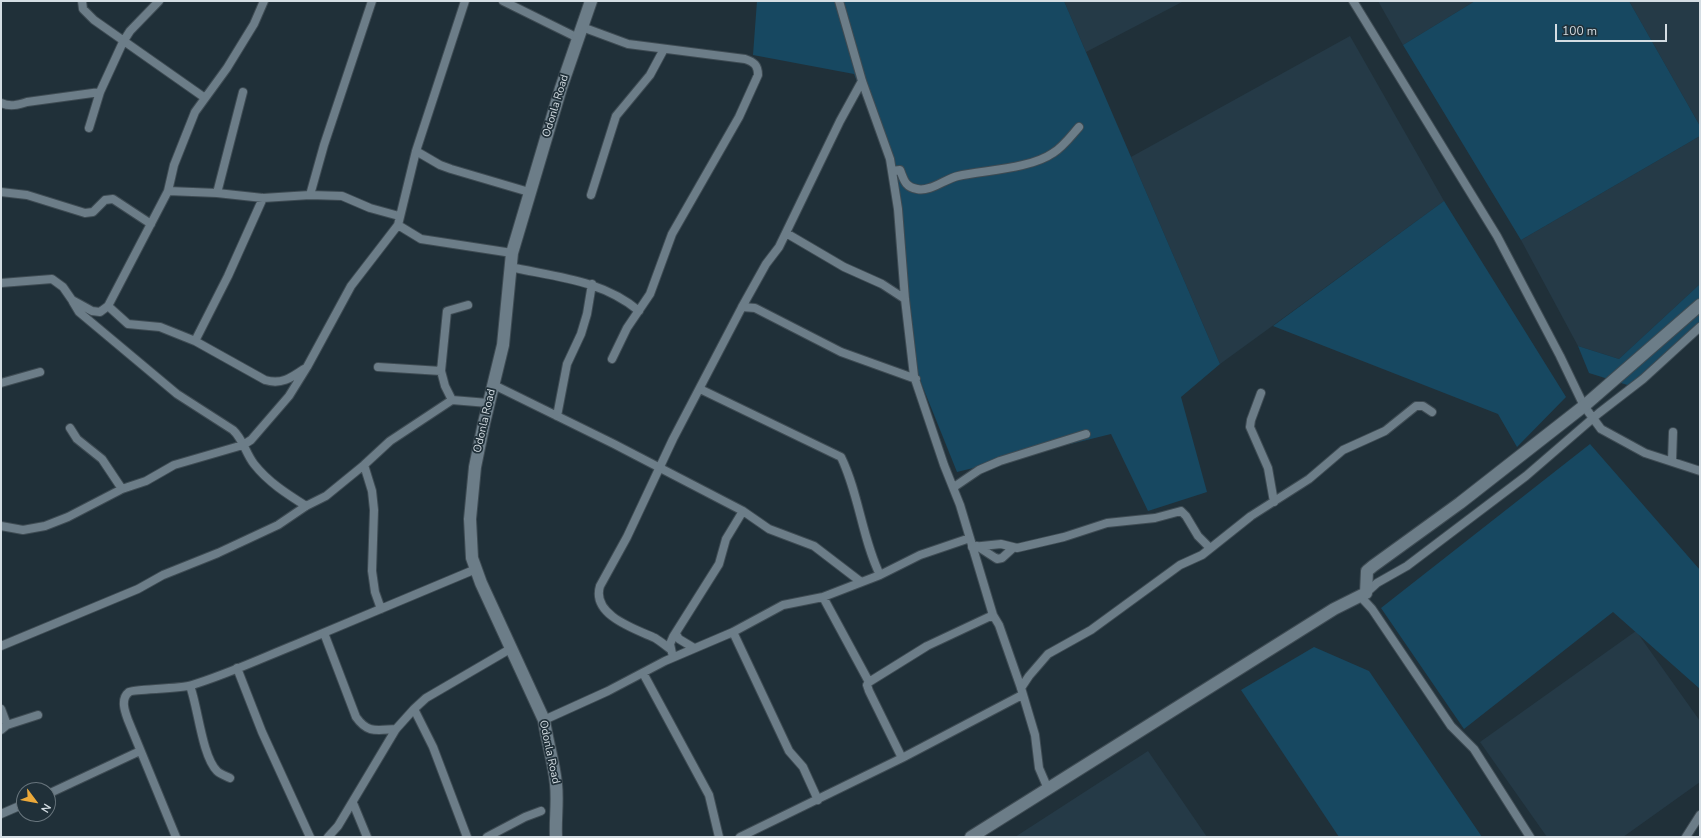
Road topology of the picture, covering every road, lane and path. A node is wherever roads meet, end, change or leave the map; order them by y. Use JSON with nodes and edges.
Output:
{"nodes":[{"id":1,"x":82,"y":1,"type":"edge"},
{"id":2,"x":159,"y":1,"type":"edge"},
{"id":3,"x":264,"y":1,"type":"edge"},
{"id":4,"x":372,"y":1,"type":"edge"},
{"id":5,"x":464,"y":1,"type":"edge"},
{"id":6,"x":503,"y":1,"type":"edge"},
{"id":7,"x":591,"y":1,"type":"edge"},
{"id":8,"x":839,"y":1,"type":"edge"},
{"id":9,"x":1353,"y":1,"type":"edge"},
{"id":10,"x":580,"y":33,"type":"junction"},
{"id":11,"x":123,"y":42,"type":"junction"},
{"id":12,"x":664,"y":49,"type":"junction"},
{"id":13,"x":862,"y":81,"type":"junction"},
{"id":14,"x":100,"y":92,"type":"junction"},
{"id":15,"x":243,"y":92,"type":"dead end"},
{"id":16,"x":205,"y":98,"type":"junction"},
{"id":17,"x":1,"y":103,"type":"edge"},
{"id":18,"x":1079,"y":127,"type":"dead end"},
{"id":19,"x":88,"y":128,"type":"dead end"},
{"id":20,"x":416,"y":151,"type":"junction"},
{"id":21,"x":892,"y":171,"type":"junction"},
{"id":22,"x":168,"y":191,"type":"junction"},
{"id":23,"x":1,"y":192,"type":"edge"},
{"id":24,"x":530,"y":192,"type":"junction"},
{"id":25,"x":217,"y":193,"type":"junction"},
{"id":26,"x":310,"y":195,"type":"junction"},
{"id":27,"x":591,"y":195,"type":"dead end"},
{"id":28,"x":263,"y":198,"type":"junction"},
{"id":29,"x":400,"y":216,"type":"junction"},
{"id":30,"x":151,"y":224,"type":"junction"},
{"id":31,"x":398,"y":225,"type":"junction"},
{"id":32,"x":786,"y":233,"type":"junction"},
{"id":33,"x":512,"y":253,"type":"junction"},
{"id":34,"x":510,"y":267,"type":"junction"},
{"id":35,"x":1,"y":283,"type":"edge"},
{"id":36,"x":592,"y":284,"type":"junction"},
{"id":37,"x":905,"y":299,"type":"junction"},
{"id":38,"x":72,"y":300,"type":"junction"},
{"id":39,"x":468,"y":305,"type":"dead end"},
{"id":40,"x":1700,"y":305,"type":"edge"},
{"id":41,"x":108,"y":306,"type":"junction"},
{"id":42,"x":742,"y":307,"type":"junction"},
{"id":43,"x":640,"y":311,"type":"junction"},
{"id":44,"x":1700,"y":327,"type":"edge"},
{"id":45,"x":195,"y":341,"type":"junction"},
{"id":46,"x":612,"y":359,"type":"dead end"},
{"id":47,"x":378,"y":366,"type":"dead end"},
{"id":48,"x":307,"y":367,"type":"junction"},
{"id":49,"x":40,"y":372,"type":"dead end"},
{"id":50,"x":441,"y":372,"type":"junction"},
{"id":51,"x":916,"y":379,"type":"junction"},
{"id":52,"x":1,"y":384,"type":"edge"},
{"id":53,"x":494,"y":385,"type":"junction"},
{"id":54,"x":700,"y":389,"type":"junction"},
{"id":55,"x":1261,"y":394,"type":"dead end"},
{"id":56,"x":452,"y":400,"type":"junction"},
{"id":57,"x":488,"y":403,"type":"junction"},
{"id":58,"x":1584,"y":406,"type":"junction"},
{"id":59,"x":1432,"y":412,"type":"dead end"},
{"id":60,"x":557,"y":416,"type":"junction"},
{"id":61,"x":1594,"y":419,"type":"junction"},
{"id":62,"x":70,"y":428,"type":"dead end"},
{"id":63,"x":1673,"y":432,"type":"dead end"},
{"id":64,"x":1086,"y":434,"type":"dead end"},
{"id":65,"x":243,"y":445,"type":"junction"},
{"id":66,"x":1672,"y":461,"type":"junction"},
{"id":67,"x":364,"y":465,"type":"junction"},
{"id":68,"x":659,"y":468,"type":"junction"},
{"id":69,"x":1700,"y":471,"type":"edge"},
{"id":70,"x":954,"y":487,"type":"junction"},
{"id":71,"x":122,"y":489,"type":"junction"},
{"id":72,"x":1274,"y":502,"type":"junction"},
{"id":73,"x":306,"y":506,"type":"junction"},
{"id":74,"x":743,"y":511,"type":"junction"},
{"id":75,"x":2,"y":524,"type":"edge"},
{"id":76,"x":970,"y":538,"type":"junction"},
{"id":77,"x":975,"y":547,"type":"junction"},
{"id":78,"x":1013,"y":548,"type":"junction"},
{"id":79,"x":1210,"y":548,"type":"junction"},
{"id":80,"x":476,"y":569,"type":"junction"},
{"id":81,"x":880,"y":575,"type":"junction"},
{"id":82,"x":861,"y":582,"type":"junction"},
{"id":83,"x":1363,"y":594,"type":"junction"},
{"id":84,"x":823,"y":597,"type":"junction"},
{"id":85,"x":381,"y":609,"type":"junction"},
{"id":86,"x":993,"y":615,"type":"junction"},
{"id":87,"x":324,"y":632,"type":"junction"},
{"id":88,"x":733,"y":632,"type":"junction"},
{"id":89,"x":675,"y":635,"type":"junction"},
{"id":90,"x":656,"y":639,"type":"junction"},
{"id":91,"x":1,"y":646,"type":"edge"},
{"id":92,"x":670,"y":648,"type":"junction"},
{"id":93,"x":694,"y":648,"type":"junction"},
{"id":94,"x":510,"y":649,"type":"junction"},
{"id":95,"x":674,"y":657,"type":"junction"},
{"id":96,"x":238,"y":668,"type":"junction"},
{"id":97,"x":643,"y":673,"type":"junction"},
{"id":98,"x":1016,"y":673,"type":"junction"},
{"id":99,"x":1029,"y":676,"type":"junction"},
{"id":100,"x":869,"y":682,"type":"junction"},
{"id":101,"x":190,"y":686,"type":"junction"},
{"id":102,"x":1021,"y":692,"type":"junction"},
{"id":103,"x":1,"y":709,"type":"edge"},
{"id":104,"x":414,"y":710,"type":"junction"},
{"id":105,"x":38,"y":715,"type":"dead end"},
{"id":106,"x":544,"y":720,"type":"junction"},
{"id":107,"x":4,"y":728,"type":"edge"},
{"id":108,"x":396,"y":729,"type":"junction"},
{"id":109,"x":140,"y":751,"type":"junction"},
{"id":110,"x":902,"y":758,"type":"junction"},
{"id":111,"x":230,"y":778,"type":"dead end"},
{"id":112,"x":1048,"y":789,"type":"junction"},
{"id":113,"x":56,"y":790,"type":"edge"},
{"id":114,"x":818,"y":800,"type":"junction"},
{"id":115,"x":353,"y":803,"type":"junction"},
{"id":116,"x":16,"y":807,"type":"edge"},
{"id":117,"x":541,"y":811,"type":"dead end"},
{"id":118,"x":1,"y":814,"type":"edge"},
{"id":119,"x":1700,"y":815,"type":"edge"},
{"id":120,"x":176,"y":837,"type":"edge"},
{"id":121,"x":310,"y":837,"type":"edge"},
{"id":122,"x":328,"y":837,"type":"edge"},
{"id":123,"x":367,"y":837,"type":"edge"},
{"id":124,"x":467,"y":837,"type":"edge"},
{"id":125,"x":488,"y":837,"type":"edge"},
{"id":126,"x":556,"y":837,"type":"edge"},
{"id":127,"x":719,"y":837,"type":"edge"},
{"id":128,"x":740,"y":837,"type":"edge"},
{"id":129,"x":971,"y":837,"type":"edge"},
{"id":130,"x":1530,"y":837,"type":"edge"},
{"id":131,"x":1686,"y":837,"type":"edge"}],
"edges":[{"from":1,"to":11,"type":"street"},
{"from":2,"to":11,"type":"street"},
{"from":3,"to":16,"type":"street"},
{"from":4,"to":26,"type":"street"},
{"from":5,"to":20,"type":"street"},
{"from":6,"to":10,"type":"street"},
{"from":7,"to":10,"type":"street","name":"Odonla Road"},
{"from":8,"to":13,"type":"street"},
{"from":9,"to":58,"type":"street"},
{"from":10,"to":12,"type":"street"},
{"from":10,"to":24,"type":"street","name":"Odonla Road"},
{"from":11,"to":14,"type":"street"},
{"from":11,"to":16,"type":"street"},
{"from":12,"to":27,"type":"street"},
{"from":12,"to":43,"type":"street"},
{"from":13,"to":21,"type":"street"},
{"from":13,"to":32,"type":"street"},
{"from":14,"to":17,"type":"street"},
{"from":14,"to":19,"type":"street"},
{"from":15,"to":25,"type":"street"},
{"from":16,"to":22,"type":"street"},
{"from":18,"to":21,"type":"street"},
{"from":20,"to":24,"type":"street"},
{"from":20,"to":29,"type":"street"},
{"from":21,"to":37,"type":"street"},
{"from":22,"to":25,"type":"street"},
{"from":22,"to":30,"type":"street"},
{"from":23,"to":30,"type":"street"},
{"from":24,"to":33,"type":"street","name":"Odonla Road"},
{"from":25,"to":28,"type":"street"},
{"from":26,"to":28,"type":"street"},
{"from":26,"to":29,"type":"street"},
{"from":28,"to":45,"type":"street"},
{"from":29,"to":31,"type":"street"},
{"from":30,"to":41,"type":"street"},
{"from":31,"to":33,"type":"street"},
{"from":31,"to":48,"type":"street"},
{"from":32,"to":37,"type":"street"},
{"from":32,"to":42,"type":"street"},
{"from":33,"to":34,"type":"street","name":"Odonla Road"},
{"from":34,"to":36,"type":"street"},
{"from":34,"to":53,"type":"street","name":"Odonla Road"},
{"from":35,"to":38,"type":"street"},
{"from":36,"to":43,"type":"street"},
{"from":36,"to":60,"type":"street"},
{"from":37,"to":51,"type":"street"},
{"from":38,"to":41,"type":"street"},
{"from":38,"to":65,"type":"street"},
{"from":39,"to":50,"type":"street"},
{"from":40,"to":58,"type":"street"},
{"from":41,"to":45,"type":"street"},
{"from":42,"to":51,"type":"street"},
{"from":42,"to":54,"type":"street"},
{"from":43,"to":46,"type":"street"},
{"from":44,"to":61,"type":"street"},
{"from":45,"to":48,"type":"street"},
{"from":47,"to":50,"type":"street"},
{"from":48,"to":65,"type":"street"},
{"from":49,"to":52,"type":"street"},
{"from":50,"to":56,"type":"street"},
{"from":51,"to":70,"type":"street"},
{"from":53,"to":57,"type":"street","name":"Odonla Road"},
{"from":53,"to":60,"type":"street"},
{"from":54,"to":68,"type":"street"},
{"from":54,"to":81,"type":"street"},
{"from":55,"to":72,"type":"street"},
{"from":56,"to":57,"type":"street"},
{"from":56,"to":67,"type":"street"},
{"from":57,"to":80,"type":"street","name":"Odonla Road"},
{"from":58,"to":61,"type":"street"},
{"from":58,"to":83,"type":"street"},
{"from":59,"to":72,"type":"street"},
{"from":60,"to":68,"type":"street"},
{"from":61,"to":66,"type":"street"},
{"from":61,"to":83,"type":"street"},
{"from":62,"to":71,"type":"street"},
{"from":63,"to":66,"type":"street"},
{"from":64,"to":70,"type":"street"},
{"from":65,"to":71,"type":"street"},
{"from":65,"to":73,"type":"street"},
{"from":66,"to":69,"type":"street"},
{"from":67,"to":73,"type":"street"},
{"from":67,"to":85,"type":"street"},
{"from":68,"to":74,"type":"street"},
{"from":68,"to":90,"type":"street"},
{"from":70,"to":76,"type":"street"},
{"from":71,"to":75,"type":"street"},
{"from":72,"to":79,"type":"street"},
{"from":73,"to":91,"type":"street"},
{"from":74,"to":82,"type":"street"},
{"from":74,"to":89,"type":"street"},
{"from":76,"to":77,"type":"street"},
{"from":76,"to":81,"type":"street"},
{"from":77,"to":78,"type":"street"},
{"from":77,"to":78,"type":"street"},
{"from":77,"to":86,"type":"street"},
{"from":78,"to":79,"type":"street"},
{"from":79,"to":99,"type":"street"},
{"from":80,"to":85,"type":"street"},
{"from":80,"to":94,"type":"street","name":"Odonla Road"},
{"from":81,"to":82,"type":"street"},
{"from":82,"to":84,"type":"street"},
{"from":83,"to":112,"type":"street"},
{"from":83,"to":130,"type":"street"},
{"from":84,"to":88,"type":"street"},
{"from":84,"to":100,"type":"street"},
{"from":85,"to":87,"type":"street"},
{"from":86,"to":98,"type":"street"},
{"from":86,"to":100,"type":"street"},
{"from":87,"to":96,"type":"street"},
{"from":87,"to":108,"type":"street"},
{"from":88,"to":93,"type":"street"},
{"from":88,"to":114,"type":"street"},
{"from":89,"to":90,"type":"street"},
{"from":89,"to":92,"type":"street"},
{"from":89,"to":93,"type":"street"},
{"from":90,"to":92,"type":"street"},
{"from":92,"to":95,"type":"street"},
{"from":93,"to":95,"type":"street"},
{"from":94,"to":104,"type":"street"},
{"from":94,"to":106,"type":"street","name":"Odonla Road"},
{"from":95,"to":97,"type":"street"},
{"from":96,"to":101,"type":"street"},
{"from":96,"to":121,"type":"street"},
{"from":97,"to":106,"type":"street"},
{"from":97,"to":127,"type":"street"},
{"from":98,"to":99,"type":"street"},
{"from":98,"to":102,"type":"street"},
{"from":99,"to":102,"type":"street"},
{"from":100,"to":110,"type":"street"},
{"from":101,"to":109,"type":"street"},
{"from":101,"to":111,"type":"street"},
{"from":102,"to":110,"type":"street"},
{"from":102,"to":112,"type":"street"},
{"from":103,"to":107,"type":"street"},
{"from":104,"to":108,"type":"street"},
{"from":104,"to":124,"type":"street"},
{"from":105,"to":107,"type":"street"},
{"from":106,"to":126,"type":"street","name":"Odonla Road"},
{"from":108,"to":115,"type":"street"},
{"from":109,"to":113,"type":"street"},
{"from":109,"to":120,"type":"street"},
{"from":110,"to":114,"type":"street"},
{"from":112,"to":129,"type":"street"},
{"from":114,"to":128,"type":"street"},
{"from":115,"to":122,"type":"street"},
{"from":115,"to":123,"type":"street"},
{"from":116,"to":118,"type":"street"},
{"from":117,"to":125,"type":"street"},
{"from":119,"to":131,"type":"street"}]}
